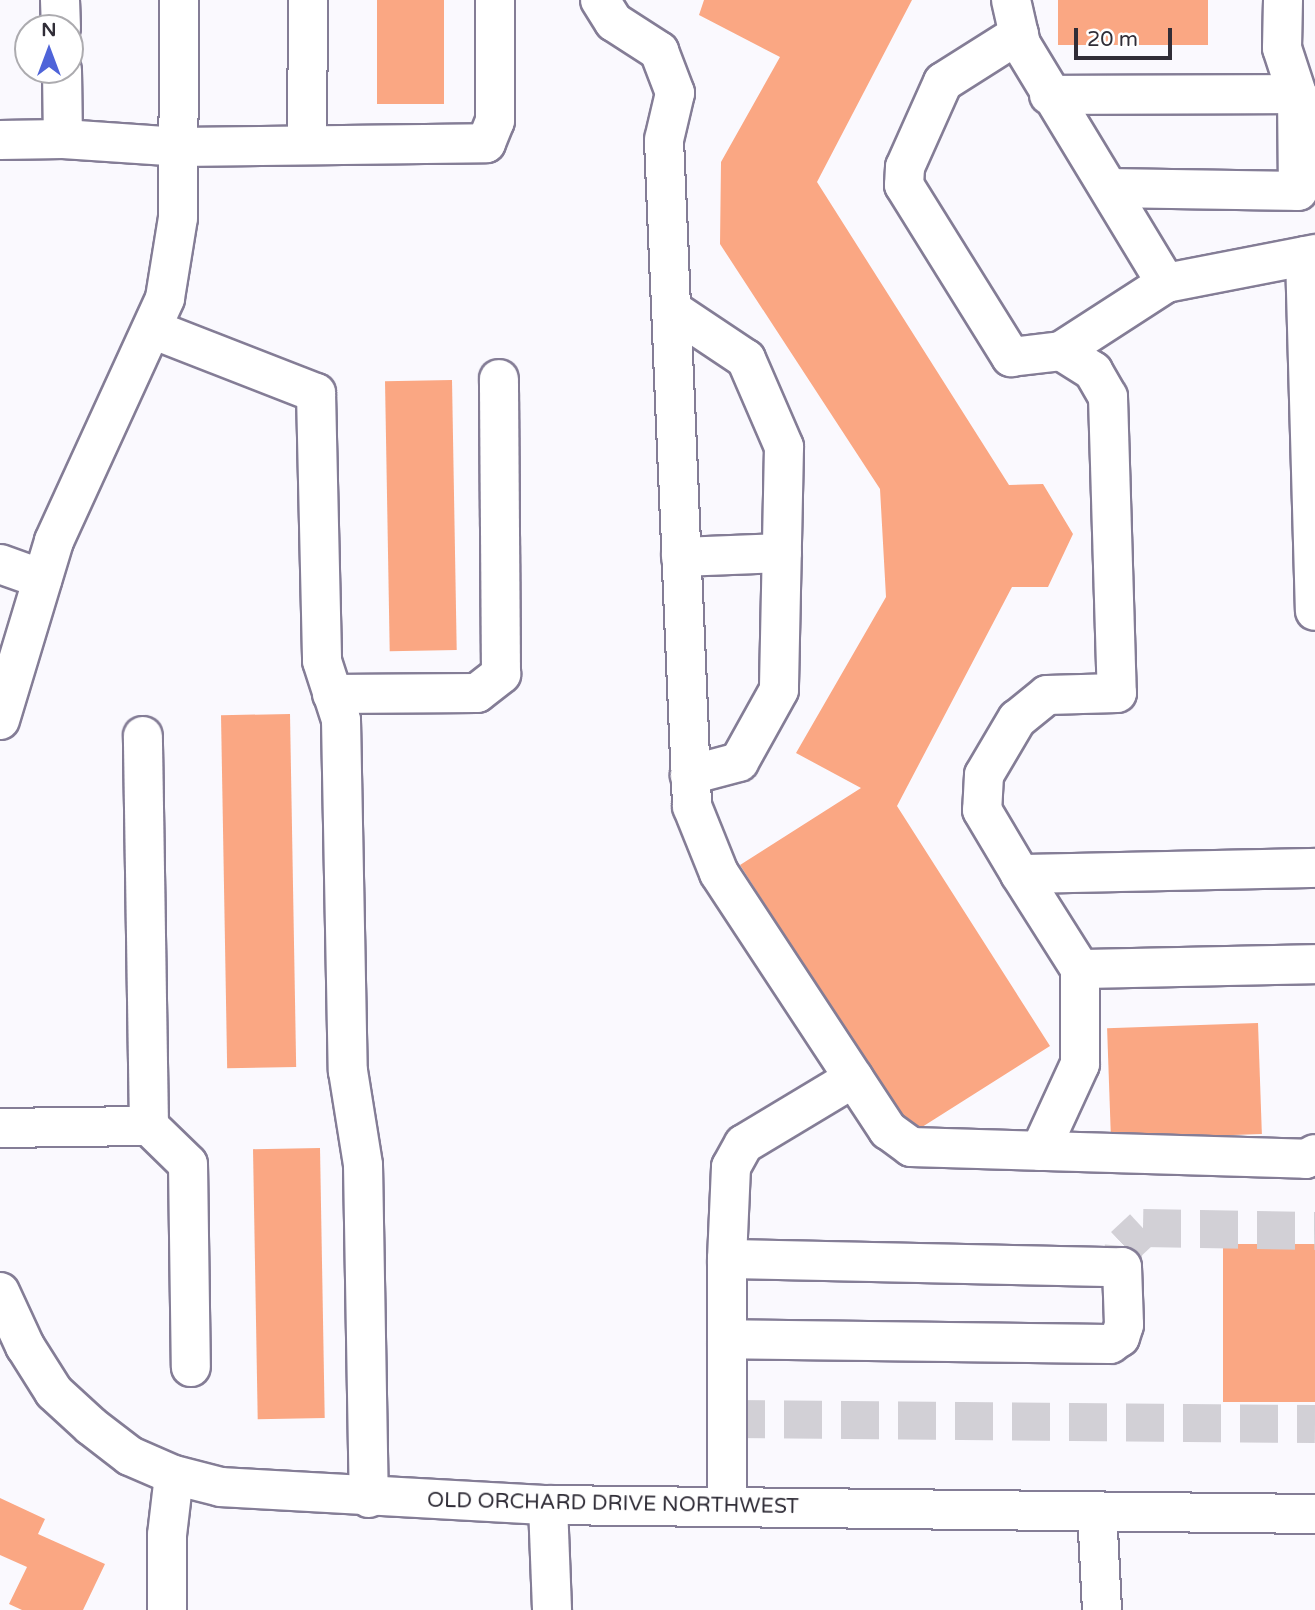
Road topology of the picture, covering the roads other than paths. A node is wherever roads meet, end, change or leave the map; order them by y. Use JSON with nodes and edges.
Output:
{"nodes":[{"id":1,"x":179,"y":0,"type":"edge"},
{"id":2,"x":307,"y":0,"type":"edge"},
{"id":3,"x":495,"y":0,"type":"edge"},
{"id":4,"x":600,"y":0,"type":"edge"},
{"id":5,"x":1283,"y":0,"type":"edge"},
{"id":6,"x":1015,"y":17,"type":"edge"},
{"id":7,"x":62,"y":84,"type":"edge"},
{"id":8,"x":1297,"y":94,"type":"junction"},
{"id":9,"x":1049,"y":95,"type":"junction"},
{"id":10,"x":0,"y":139,"type":"edge"},
{"id":11,"x":64,"y":139,"type":"junction"},
{"id":12,"x":307,"y":145,"type":"junction"},
{"id":13,"x":180,"y":147,"type":"junction"},
{"id":14,"x":1110,"y":188,"type":"junction"},
{"id":15,"x":1310,"y":255,"type":"edge"},
{"id":16,"x":1166,"y":283,"type":"junction"},
{"id":17,"x":671,"y":309,"type":"junction"},
{"id":18,"x":152,"y":329,"type":"junction"},
{"id":19,"x":1061,"y":351,"type":"junction"},
{"id":20,"x":499,"y":379,"type":"dead end"},
{"id":21,"x":782,"y":553,"type":"junction"},
{"id":22,"x":681,"y":557,"type":"junction"},
{"id":23,"x":0,"y":564,"type":"edge"},
{"id":24,"x":42,"y":579,"type":"junction"},
{"id":25,"x":1315,"y":611,"type":"edge"},
{"id":26,"x":332,"y":694,"type":"junction"},
{"id":27,"x":2,"y":701,"type":"edge"},
{"id":28,"x":143,"y":736,"type":"dead end"},
{"id":29,"x":690,"y":775,"type":"junction"},
{"id":30,"x":1315,"y":868,"type":"edge"},
{"id":31,"x":1020,"y":874,"type":"junction"},
{"id":32,"x":1315,"y":964,"type":"edge"},
{"id":33,"x":1080,"y":969,"type":"junction"},
{"id":34,"x":854,"y":1077,"type":"junction"},
{"id":35,"x":149,"y":1126,"type":"junction"},
{"id":36,"x":0,"y":1128,"type":"edge"},
{"id":37,"x":1040,"y":1151,"type":"junction"},
{"id":38,"x":1315,"y":1154,"type":"edge"},
{"id":39,"x":727,"y":1259,"type":"junction"},
{"id":40,"x":0,"y":1292,"type":"edge"},
{"id":41,"x":727,"y":1339,"type":"junction"},
{"id":42,"x":191,"y":1367,"type":"dead end"},
{"id":43,"x":174,"y":1475,"type":"junction"},
{"id":44,"x":369,"y":1498,"type":"junction"},
{"id":45,"x":548,"y":1505,"type":"junction"},
{"id":46,"x":727,"y":1507,"type":"junction"},
{"id":47,"x":1097,"y":1511,"type":"junction"},
{"id":48,"x":1315,"y":1514,"type":"edge"},
{"id":49,"x":167,"y":1610,"type":"edge"},
{"id":50,"x":552,"y":1610,"type":"edge"},
{"id":51,"x":1102,"y":1610,"type":"edge"}],
"edges":[{"from":1,"to":13,"type":"street"},
{"from":2,"to":12,"type":"street"},
{"from":3,"to":12,"type":"street"},
{"from":4,"to":17,"type":"street"},
{"from":5,"to":8,"type":"street"},
{"from":6,"to":9,"type":"street"},
{"from":6,"to":19,"type":"street"},
{"from":7,"to":11,"type":"street"},
{"from":8,"to":9,"type":"street"},
{"from":8,"to":14,"type":"street"},
{"from":9,"to":14,"type":"street"},
{"from":10,"to":11,"type":"street"},
{"from":11,"to":13,"type":"street"},
{"from":12,"to":13,"type":"street"},
{"from":13,"to":18,"type":"street"},
{"from":14,"to":16,"type":"street"},
{"from":15,"to":16,"type":"street"},
{"from":15,"to":25,"type":"street"},
{"from":16,"to":19,"type":"street"},
{"from":17,"to":21,"type":"street"},
{"from":17,"to":22,"type":"street"},
{"from":18,"to":24,"type":"street"},
{"from":18,"to":26,"type":"street"},
{"from":19,"to":31,"type":"street"},
{"from":20,"to":26,"type":"street"},
{"from":21,"to":22,"type":"street"},
{"from":21,"to":29,"type":"street"},
{"from":22,"to":29,"type":"street"},
{"from":23,"to":24,"type":"street"},
{"from":24,"to":27,"type":"street"},
{"from":26,"to":44,"type":"street"},
{"from":28,"to":35,"type":"street"},
{"from":29,"to":34,"type":"street"},
{"from":30,"to":31,"type":"street"},
{"from":31,"to":33,"type":"street"},
{"from":32,"to":33,"type":"street"},
{"from":33,"to":37,"type":"street"},
{"from":34,"to":37,"type":"street"},
{"from":34,"to":39,"type":"street"},
{"from":35,"to":36,"type":"street"},
{"from":35,"to":42,"type":"street"},
{"from":37,"to":38,"type":"street"},
{"from":39,"to":41,"type":"street"},
{"from":39,"to":41,"type":"street"},
{"from":40,"to":43,"type":"street","name":"OLD ORCHARD DRIVE NORTHWEST"},
{"from":41,"to":46,"type":"street"},
{"from":43,"to":44,"type":"street","name":"OLD ORCHARD DRIVE NORTHWEST"},
{"from":43,"to":49,"type":"street"},
{"from":44,"to":45,"type":"street","name":"OLD ORCHARD DRIVE NORTHWEST"},
{"from":45,"to":46,"type":"street","name":"OLD ORCHARD DRIVE NORTHWEST"},
{"from":45,"to":50,"type":"street"},
{"from":46,"to":47,"type":"street","name":"OLD ORCHARD DRIVE NORTHWEST"},
{"from":47,"to":48,"type":"street","name":"OLD ORCHARD DRIVE NORTHWEST"},
{"from":47,"to":51,"type":"street"}]}
